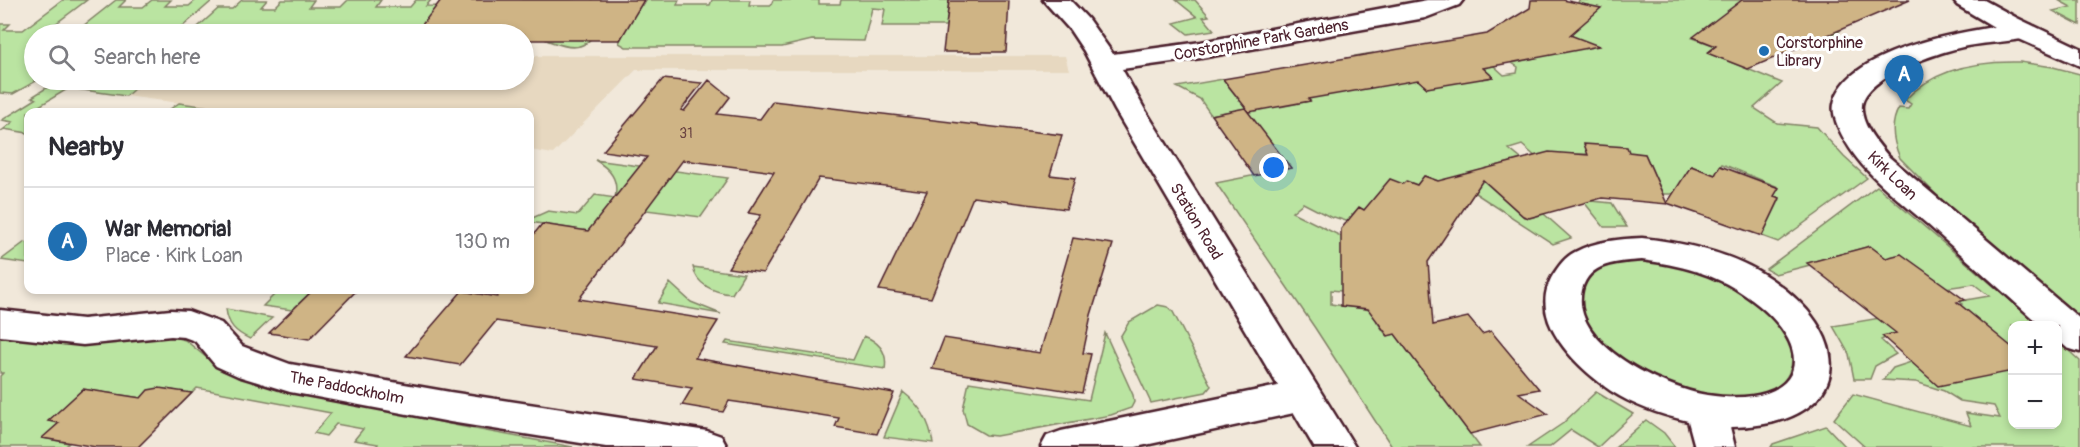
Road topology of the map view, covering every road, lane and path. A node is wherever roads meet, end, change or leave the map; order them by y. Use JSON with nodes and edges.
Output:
{"nodes":[{"id":1,"x":1056,"y":0,"type":"edge"},
{"id":2,"x":1450,"y":0,"type":"edge"},
{"id":3,"x":1966,"y":0,"type":"edge"},
{"id":4,"x":2022,"y":31,"type":"junction"},
{"id":5,"x":2080,"y":58,"type":"edge"},
{"id":6,"x":1106,"y":63,"type":"junction"},
{"id":7,"x":0,"y":323,"type":"edge"},
{"id":8,"x":2080,"y":339,"type":"edge"},
{"id":9,"x":1305,"y":396,"type":"junction"},
{"id":10,"x":1710,"y":429,"type":"edge"},
{"id":11,"x":707,"y":447,"type":"edge"},
{"id":12,"x":1061,"y":447,"type":"edge"},
{"id":13,"x":1335,"y":447,"type":"edge"}],
"edges":[{"from":1,"to":6,"type":"street","name":"Station Road"},
{"from":2,"to":6,"type":"street","name":"Corstorphine Park Gardens"},
{"from":3,"to":4,"type":"street"},
{"from":4,"to":5,"type":"street"},
{"from":4,"to":8,"type":"street","name":"Kirk Loan"},
{"from":6,"to":9,"type":"street","name":"Station Road"},
{"from":7,"to":11,"type":"street","name":"The Paddockholm"},
{"from":9,"to":12,"type":"street"},
{"from":9,"to":13,"type":"street","name":"Station Road"},
{"from":10,"to":10,"type":"street"}]}
